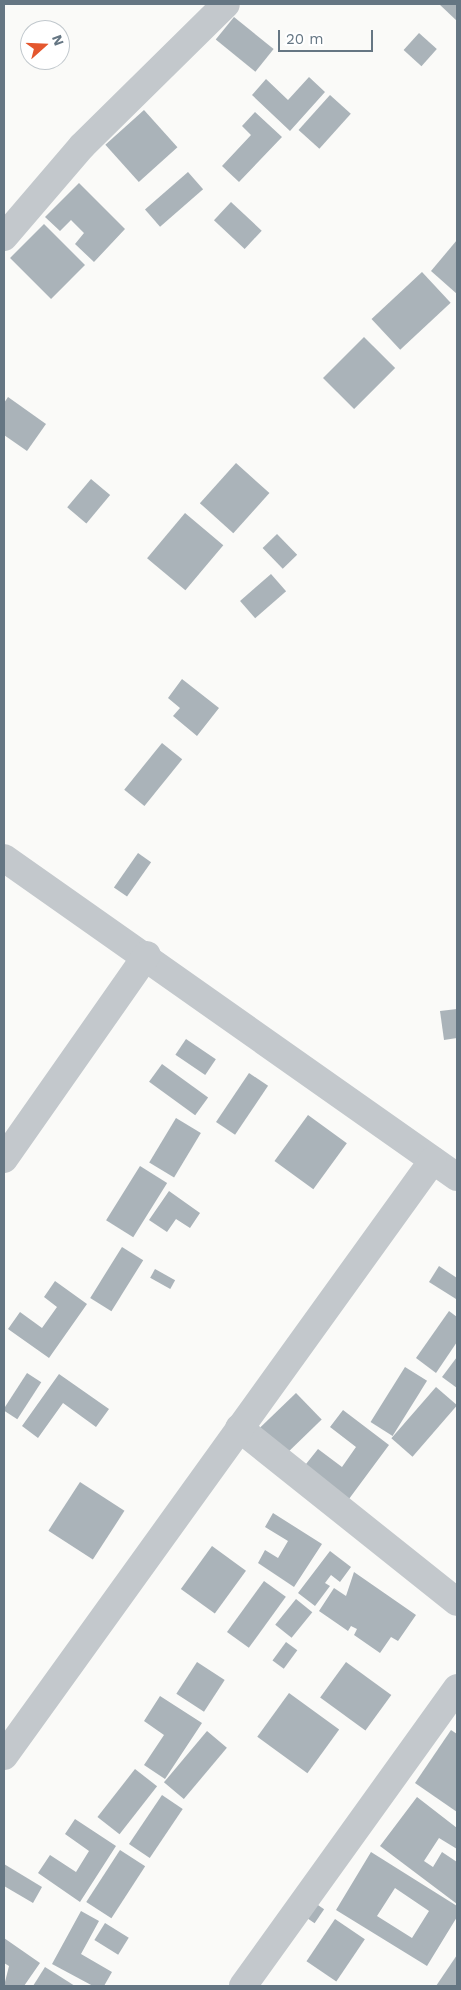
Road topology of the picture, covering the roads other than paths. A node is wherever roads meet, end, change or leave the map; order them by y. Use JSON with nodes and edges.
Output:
{"nodes":[{"id":1,"x":226,"y":4,"type":"edge"},
{"id":2,"x":4,"y":237,"type":"edge"},
{"id":3,"x":4,"y":858,"type":"edge"},
{"id":4,"x":147,"y":955,"type":"junction"},
{"id":5,"x":4,"y":1159,"type":"edge"},
{"id":6,"x":433,"y":1160,"type":"junction"},
{"id":7,"x":457,"y":1177,"type":"edge"},
{"id":8,"x":239,"y":1428,"type":"junction"},
{"id":9,"x":457,"y":1602,"type":"edge"},
{"id":10,"x":457,"y":1688,"type":"edge"},
{"id":11,"x":4,"y":1756,"type":"edge"},
{"id":12,"x":243,"y":1986,"type":"edge"}],
"edges":[{"from":1,"to":2,"type":"street"},
{"from":3,"to":4,"type":"street"},
{"from":4,"to":5,"type":"street"},
{"from":4,"to":6,"type":"street"},
{"from":6,"to":7,"type":"street"},
{"from":6,"to":8,"type":"street"},
{"from":8,"to":9,"type":"street"},
{"from":8,"to":11,"type":"street"},
{"from":10,"to":12,"type":"street"}]}
